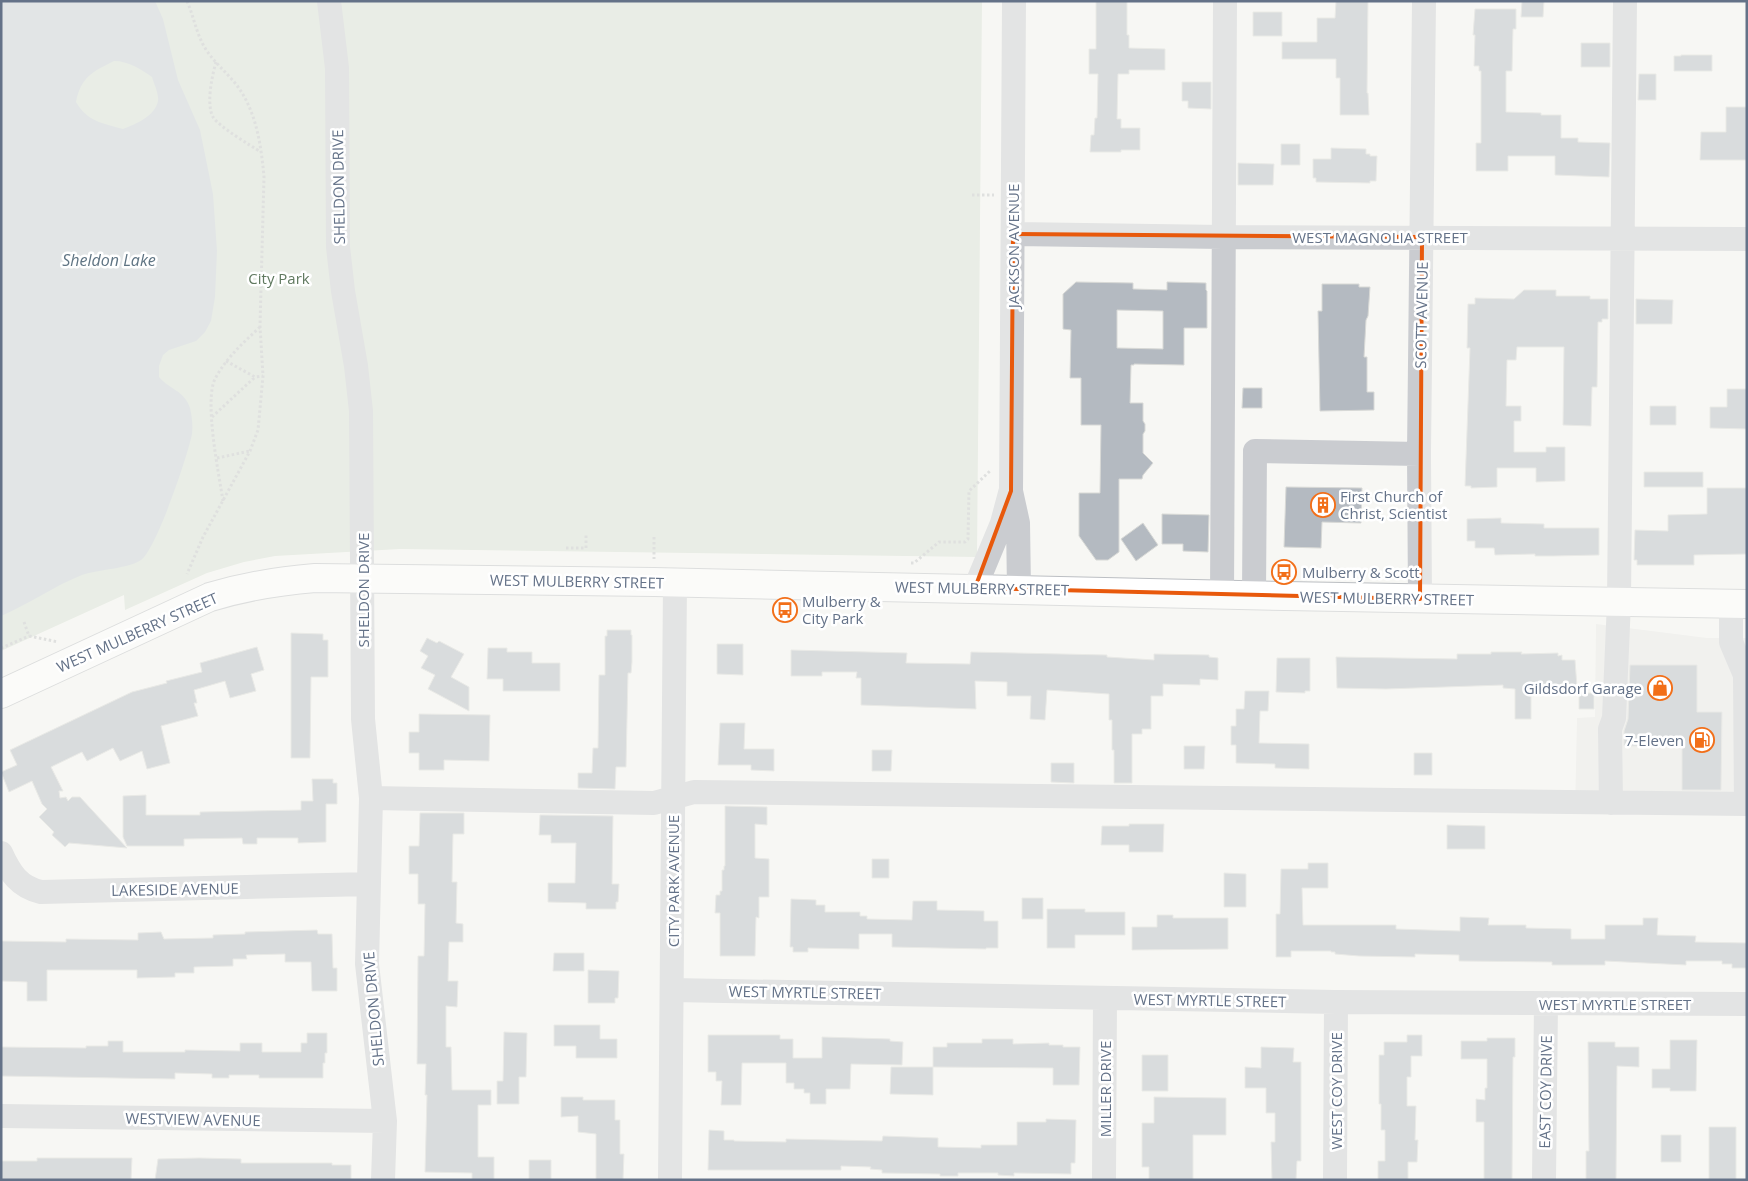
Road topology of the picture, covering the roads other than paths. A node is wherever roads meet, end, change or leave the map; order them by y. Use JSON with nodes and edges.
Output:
{"nodes":[{"id":1,"x":329,"y":1,"type":"edge"},
{"id":2,"x":1014,"y":1,"type":"edge"},
{"id":3,"x":1225,"y":1,"type":"edge"},
{"id":4,"x":1424,"y":1,"type":"edge"},
{"id":5,"x":1625,"y":1,"type":"edge"},
{"id":6,"x":1013,"y":234,"type":"junction"},
{"id":7,"x":1223,"y":237,"type":"junction"},
{"id":8,"x":1422,"y":237,"type":"junction"},
{"id":9,"x":1623,"y":238,"type":"junction"},
{"id":10,"x":1747,"y":239,"type":"edge"},
{"id":11,"x":1419,"y":454,"type":"junction"},
{"id":12,"x":1011,"y":491,"type":"junction"},
{"id":13,"x":363,"y":578,"type":"junction"},
{"id":14,"x":675,"y":582,"type":"junction"},
{"id":15,"x":975,"y":588,"type":"junction"},
{"id":16,"x":1019,"y":589,"type":"junction"},
{"id":17,"x":1222,"y":595,"type":"junction"},
{"id":18,"x":1254,"y":595,"type":"junction"},
{"id":19,"x":1420,"y":599,"type":"junction"},
{"id":20,"x":1620,"y":602,"type":"junction"},
{"id":21,"x":1739,"y":604,"type":"edge"},
{"id":22,"x":1,"y":694,"type":"edge"},
{"id":23,"x":1746,"y":772,"type":"edge"},
{"id":24,"x":673,"y":797,"type":"junction"},
{"id":25,"x":371,"y":798,"type":"junction"},
{"id":26,"x":1611,"y":803,"type":"junction"},
{"id":27,"x":1746,"y":804,"type":"edge"},
{"id":28,"x":1,"y":853,"type":"edge"},
{"id":29,"x":369,"y":884,"type":"junction"},
{"id":30,"x":672,"y":990,"type":"junction"},
{"id":31,"x":1105,"y":998,"type":"junction"},
{"id":32,"x":1336,"y":1002,"type":"junction"},
{"id":33,"x":1546,"y":1003,"type":"junction"},
{"id":34,"x":1747,"y":1004,"type":"edge"},
{"id":35,"x":1,"y":1116,"type":"edge"},
{"id":36,"x":385,"y":1121,"type":"junction"},
{"id":37,"x":383,"y":1180,"type":"edge"},
{"id":38,"x":670,"y":1180,"type":"edge"},
{"id":39,"x":1104,"y":1180,"type":"edge"},
{"id":40,"x":1336,"y":1180,"type":"edge"},
{"id":41,"x":1544,"y":1180,"type":"edge"}],
"edges":[{"from":1,"to":13,"type":"street","name":"SHELDON DRIVE"},
{"from":2,"to":6,"type":"street","name":"JACKSON AVENUE"},
{"from":3,"to":7,"type":"street"},
{"from":4,"to":8,"type":"street","name":"SCOTT AVENUE"},
{"from":5,"to":9,"type":"street"},
{"from":6,"to":7,"type":"street","name":"WEST MAGNOLIA STREET"},
{"from":6,"to":12,"type":"street","name":"JACKSON AVENUE"},
{"from":7,"to":8,"type":"street","name":"WEST MAGNOLIA STREET"},
{"from":7,"to":17,"type":"street"},
{"from":8,"to":9,"type":"street","name":"WEST MAGNOLIA STREET"},
{"from":8,"to":11,"type":"street","name":"SCOTT AVENUE"},
{"from":9,"to":10,"type":"street","name":"WEST MAGNOLIA STREET"},
{"from":9,"to":20,"type":"street"},
{"from":11,"to":18,"type":"street"},
{"from":11,"to":19,"type":"street","name":"SCOTT AVENUE"},
{"from":12,"to":15,"type":"street","name":"JACKSON AVENUE"},
{"from":12,"to":16,"type":"street","name":"JACKSON AVENUE"},
{"from":13,"to":14,"type":"main road","name":"WEST MULBERRY STREET"},
{"from":13,"to":22,"type":"main road","name":"WEST MULBERRY STREET"},
{"from":13,"to":25,"type":"street","name":"SHELDON DRIVE"},
{"from":14,"to":15,"type":"main road","name":"WEST MULBERRY STREET"},
{"from":14,"to":24,"type":"street","name":"CITY PARK AVENUE"},
{"from":15,"to":16,"type":"main road","name":"WEST MULBERRY STREET"},
{"from":16,"to":17,"type":"main road","name":"WEST MULBERRY STREET"},
{"from":17,"to":18,"type":"main road","name":"WEST MULBERRY STREET"},
{"from":18,"to":19,"type":"main road","name":"WEST MULBERRY STREET"},
{"from":19,"to":20,"type":"main road","name":"WEST MULBERRY STREET"},
{"from":20,"to":21,"type":"main road","name":"WEST MULBERRY STREET"},
{"from":20,"to":26,"type":"street"},
{"from":21,"to":23,"type":"street"},
{"from":23,"to":27,"type":"street"},
{"from":24,"to":25,"type":"street"},
{"from":24,"to":26,"type":"street"},
{"from":24,"to":30,"type":"street","name":"CITY PARK AVENUE"},
{"from":25,"to":29,"type":"street","name":"SHELDON DRIVE"},
{"from":26,"to":27,"type":"street"},
{"from":28,"to":29,"type":"street","name":"LAKESIDE AVENUE"},
{"from":29,"to":36,"type":"street","name":"SHELDON DRIVE"},
{"from":30,"to":31,"type":"street","name":"WEST MYRTLE STREET"},
{"from":30,"to":38,"type":"street","name":"CITY PARK AVENUE"},
{"from":31,"to":32,"type":"street","name":"WEST MYRTLE STREET"},
{"from":31,"to":39,"type":"street","name":"MILLER DRIVE"},
{"from":32,"to":33,"type":"street","name":"WEST MYRTLE STREET"},
{"from":32,"to":40,"type":"street","name":"WEST COY DRIVE"},
{"from":33,"to":34,"type":"street","name":"WEST MYRTLE STREET"},
{"from":33,"to":41,"type":"street","name":"EAST COY DRIVE"},
{"from":35,"to":36,"type":"street","name":"WESTVIEW AVENUE"},
{"from":36,"to":37,"type":"street","name":"SHELDON DRIVE"}]}
